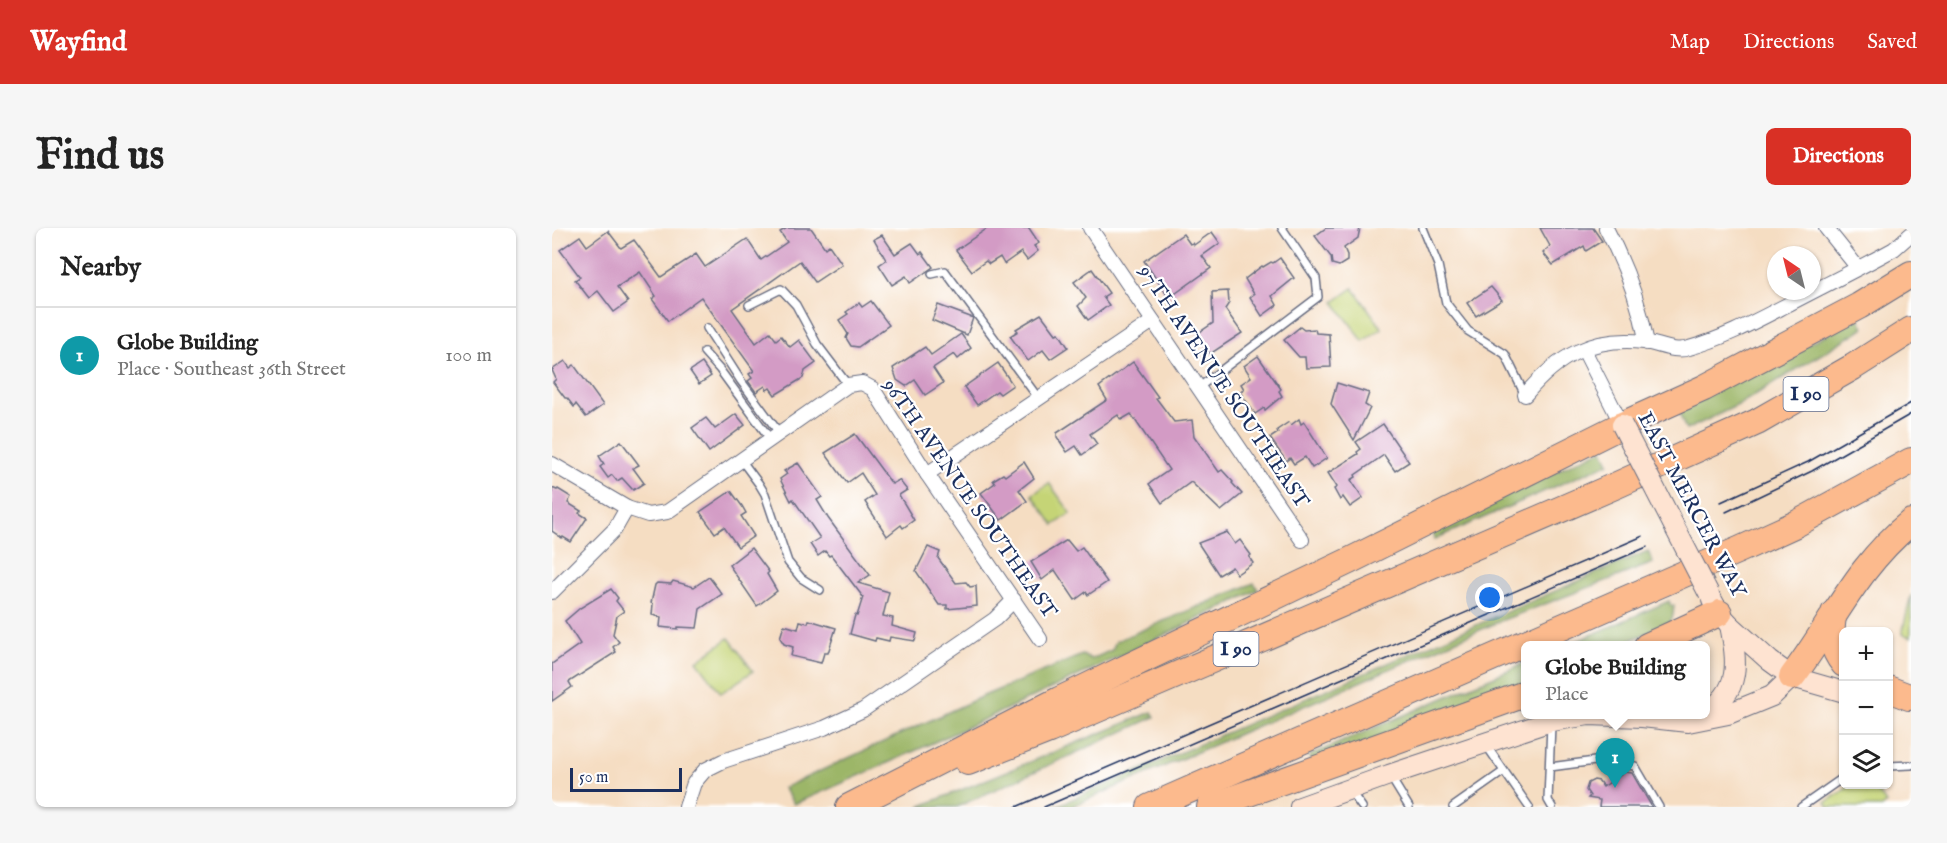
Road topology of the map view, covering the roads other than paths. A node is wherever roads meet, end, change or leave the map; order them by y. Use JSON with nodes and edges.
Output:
{"nodes":[{"id":1,"x":1090,"y":228,"type":"edge"},
{"id":2,"x":1282,"y":228,"type":"edge"},
{"id":3,"x":1423,"y":228,"type":"edge"},
{"id":4,"x":1606,"y":228,"type":"edge"},
{"id":5,"x":1826,"y":228,"type":"edge"},
{"id":6,"x":1911,"y":234,"type":"edge"},
{"id":7,"x":1858,"y":268,"type":"junction"},
{"id":8,"x":932,"y":274,"type":"dead end"},
{"id":9,"x":1911,"y":274,"type":"edge"},
{"id":10,"x":749,"y":305,"type":"dead end"},
{"id":11,"x":1153,"y":321,"type":"junction"},
{"id":12,"x":706,"y":328,"type":"dead end"},
{"id":13,"x":1911,"y":330,"type":"edge"},
{"id":14,"x":1647,"y":343,"type":"junction"},
{"id":15,"x":1584,"y":350,"type":"junction"},
{"id":16,"x":704,"y":352,"type":"dead end"},
{"id":17,"x":848,"y":385,"type":"junction"},
{"id":18,"x":1198,"y":388,"type":"junction"},
{"id":19,"x":1526,"y":395,"type":"joint"},
{"id":20,"x":1039,"y":399,"type":"junction"},
{"id":21,"x":1622,"y":425,"type":"junction"},
{"id":22,"x":775,"y":437,"type":"junction"},
{"id":23,"x":742,"y":461,"type":"junction"},
{"id":24,"x":1911,"y":461,"type":"edge"},
{"id":25,"x":552,"y":464,"type":"edge"},
{"id":26,"x":927,"y":474,"type":"junction"},
{"id":27,"x":627,"y":508,"type":"junction"},
{"id":28,"x":1911,"y":522,"type":"edge"},
{"id":29,"x":1302,"y":540,"type":"dead end"},
{"id":30,"x":820,"y":590,"type":"dead end"},
{"id":31,"x":552,"y":592,"type":"edge"},
{"id":32,"x":1014,"y":600,"type":"junction"},
{"id":33,"x":1835,"y":610,"type":"junction"},
{"id":34,"x":1719,"y":611,"type":"junction"},
{"id":35,"x":1040,"y":639,"type":"dead end"},
{"id":36,"x":1530,"y":641,"type":"edge"},
{"id":37,"x":1655,"y":641,"type":"edge"},
{"id":38,"x":1521,"y":645,"type":"edge"},
{"id":39,"x":1839,"y":656,"type":"edge"},
{"id":40,"x":1792,"y":677,"type":"junction"},
{"id":41,"x":1839,"y":691,"type":"edge"},
{"id":42,"x":1521,"y":695,"type":"edge"},
{"id":43,"x":1710,"y":707,"type":"edge"},
{"id":44,"x":1710,"y":715,"type":"edge"},
{"id":45,"x":1564,"y":719,"type":"edge"},
{"id":46,"x":1551,"y":721,"type":"junction"},
{"id":47,"x":1485,"y":743,"type":"junction"},
{"id":48,"x":1911,"y":765,"type":"edge"},
{"id":49,"x":1893,"y":766,"type":"edge"},
{"id":50,"x":1550,"y":767,"type":"junction"},
{"id":51,"x":1504,"y":771,"type":"junction"},
{"id":52,"x":1389,"y":775,"type":"junction"},
{"id":53,"x":1839,"y":780,"type":"edge"},
{"id":54,"x":1349,"y":789,"type":"junction"},
{"id":55,"x":686,"y":807,"type":"edge"},
{"id":56,"x":851,"y":807,"type":"edge"},
{"id":57,"x":1150,"y":807,"type":"edge"},
{"id":58,"x":1210,"y":807,"type":"edge"},
{"id":59,"x":1300,"y":807,"type":"edge"},
{"id":60,"x":1362,"y":807,"type":"edge"},
{"id":61,"x":1409,"y":807,"type":"edge"},
{"id":62,"x":1453,"y":807,"type":"edge"},
{"id":63,"x":1529,"y":807,"type":"edge"},
{"id":64,"x":1552,"y":807,"type":"edge"},
{"id":65,"x":1659,"y":807,"type":"edge"},
{"id":66,"x":1801,"y":807,"type":"edge"}],
"edges":[{"from":1,"to":11,"type":"street","name":"97TH AVENUE SOUTHEAST"},
{"from":2,"to":18,"type":"lane"},
{"from":3,"to":19,"type":"lane"},
{"from":4,"to":14,"type":"street"},
{"from":5,"to":7,"type":"street"},
{"from":6,"to":7,"type":"street"},
{"from":7,"to":14,"type":"street"},
{"from":8,"to":20,"type":"lane"},
{"from":9,"to":21,"type":"highway"},
{"from":10,"to":17,"type":"lane"},
{"from":11,"to":18,"type":"street","name":"97TH AVENUE SOUTHEAST"},
{"from":11,"to":20,"type":"street"},
{"from":12,"to":22,"type":"lane"},
{"from":13,"to":56,"type":"highway","number":"I 90"},
{"from":14,"to":15,"type":"street"},
{"from":15,"to":19,"type":"street"},
{"from":15,"to":21,"type":"street","name":"EAST MERCER WAY"},
{"from":16,"to":22,"type":"lane"},
{"from":17,"to":22,"type":"street"},
{"from":17,"to":26,"type":"street","name":"96TH AVENUE SOUTHEAST"},
{"from":18,"to":29,"type":"street","name":"97TH AVENUE SOUTHEAST"},
{"from":20,"to":26,"type":"street"},
{"from":21,"to":34,"type":"street","name":"EAST MERCER WAY","bridge":true},
{"from":21,"to":56,"type":"highway"},
{"from":22,"to":23,"type":"street"},
{"from":23,"to":27,"type":"street"},
{"from":23,"to":30,"type":"lane"},
{"from":24,"to":36,"type":"highway"},
{"from":25,"to":27,"type":"street"},
{"from":26,"to":32,"type":"street","name":"96TH AVENUE SOUTHEAST"},
{"from":27,"to":31,"type":"street"},
{"from":28,"to":33,"type":"highway"},
{"from":32,"to":35,"type":"street","name":"96TH AVENUE SOUTHEAST"},
{"from":32,"to":55,"type":"street"},
{"from":33,"to":39,"type":"highway"},
{"from":33,"to":40,"type":"highway"},
{"from":34,"to":37,"type":"highway"},
{"from":34,"to":40,"type":"street","name":"EAST MERCER WAY"},
{"from":34,"to":43,"type":"street"},
{"from":38,"to":57,"type":"highway"},
{"from":40,"to":41,"type":"street","name":"EAST MERCER WAY"},
{"from":40,"to":44,"type":"street"},
{"from":42,"to":58,"type":"highway"},
{"from":45,"to":46,"type":"street"},
{"from":46,"to":47,"type":"street"},
{"from":46,"to":50,"type":"lane"},
{"from":47,"to":51,"type":"lane"},
{"from":47,"to":52,"type":"street"},
{"from":48,"to":49,"type":"lane"},
{"from":50,"to":64,"type":"lane"},
{"from":50,"to":65,"type":"lane"},
{"from":51,"to":62,"type":"lane"},
{"from":51,"to":63,"type":"lane"},
{"from":52,"to":54,"type":"street"},
{"from":52,"to":61,"type":"lane"},
{"from":53,"to":66,"type":"lane"},
{"from":54,"to":59,"type":"street"},
{"from":54,"to":60,"type":"lane"}]}
